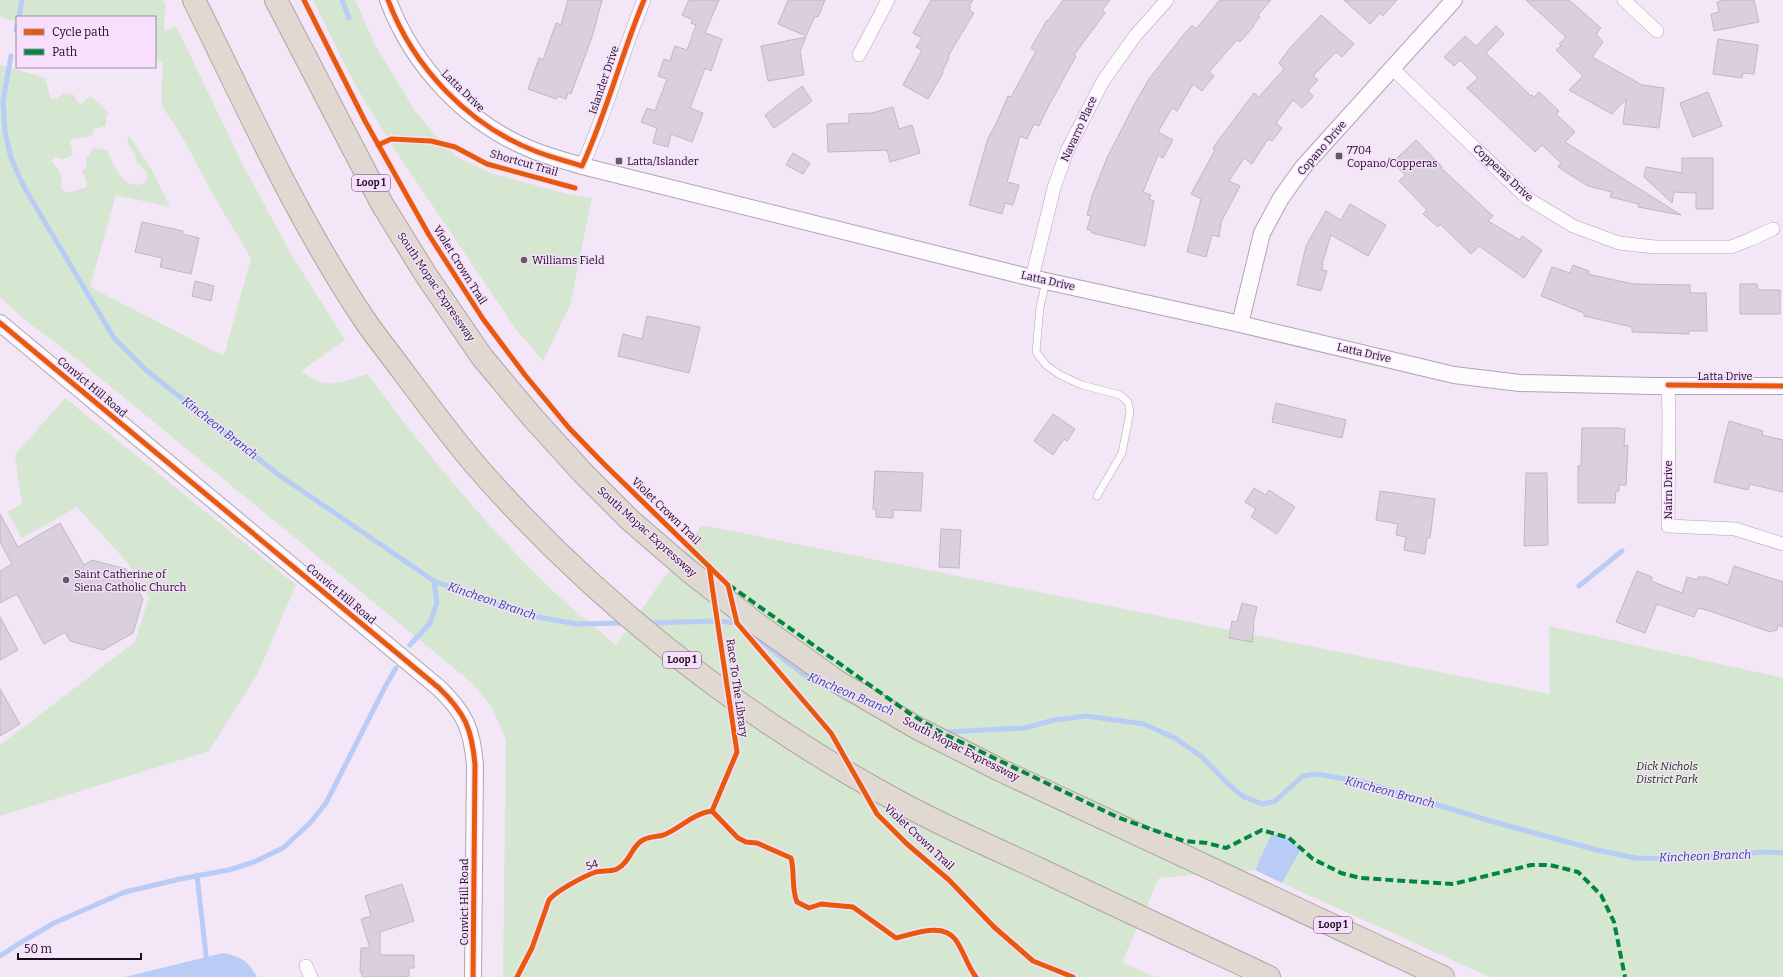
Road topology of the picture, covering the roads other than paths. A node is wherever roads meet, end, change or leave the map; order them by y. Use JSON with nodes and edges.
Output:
{"nodes":[{"id":1,"x":276,"y":0,"type":"edge"},
{"id":2,"x":388,"y":0,"type":"edge"},
{"id":3,"x":644,"y":0,"type":"edge"},
{"id":4,"x":888,"y":0,"type":"edge"},
{"id":5,"x":1166,"y":0,"type":"edge"},
{"id":6,"x":1454,"y":0,"type":"edge"},
{"id":7,"x":1624,"y":0,"type":"edge"},
{"id":8,"x":195,"y":2,"type":"edge"},
{"id":9,"x":1657,"y":31,"type":"dead end"},
{"id":10,"x":859,"y":55,"type":"dead end"},
{"id":11,"x":1393,"y":68,"type":"junction"},
{"id":12,"x":582,"y":166,"type":"junction"},
{"id":13,"x":1773,"y":229,"type":"dead end"},
{"id":14,"x":1039,"y":280,"type":"junction"},
{"id":15,"x":0,"y":324,"type":"edge"},
{"id":16,"x":1240,"y":324,"type":"junction"},
{"id":17,"x":1668,"y":385,"type":"junction"},
{"id":18,"x":1783,"y":386,"type":"edge"},
{"id":19,"x":1097,"y":496,"type":"dead end"},
{"id":20,"x":1783,"y":544,"type":"edge"},
{"id":21,"x":473,"y":977,"type":"edge"},
{"id":22,"x":1269,"y":977,"type":"edge"},
{"id":23,"x":1443,"y":977,"type":"edge"}],
"edges":[{"from":1,"to":23,"type":"highway","name":"South Mopac Expressway","number":"Loop 1"},
{"from":2,"to":12,"type":"street","name":"Latta Drive"},
{"from":3,"to":12,"type":"street","name":"Islander Drive"},
{"from":4,"to":10,"type":"street"},
{"from":5,"to":14,"type":"street","name":"Navarro Place"},
{"from":6,"to":11,"type":"street","name":"Copano Drive"},
{"from":7,"to":9,"type":"street"},
{"from":8,"to":22,"type":"highway","number":"Loop 1"},
{"from":11,"to":13,"type":"street","name":"Copperas Drive"},
{"from":11,"to":16,"type":"street","name":"Copano Drive"},
{"from":12,"to":14,"type":"street","name":"Latta Drive"},
{"from":14,"to":16,"type":"street","name":"Latta Drive"},
{"from":14,"to":19,"type":"lane"},
{"from":15,"to":21,"type":"street","name":"Convict Hill Road"},
{"from":16,"to":17,"type":"street","name":"Latta Drive"},
{"from":17,"to":18,"type":"street","name":"Latta Drive"},
{"from":17,"to":20,"type":"street","name":"Nairn Drive"}]}
